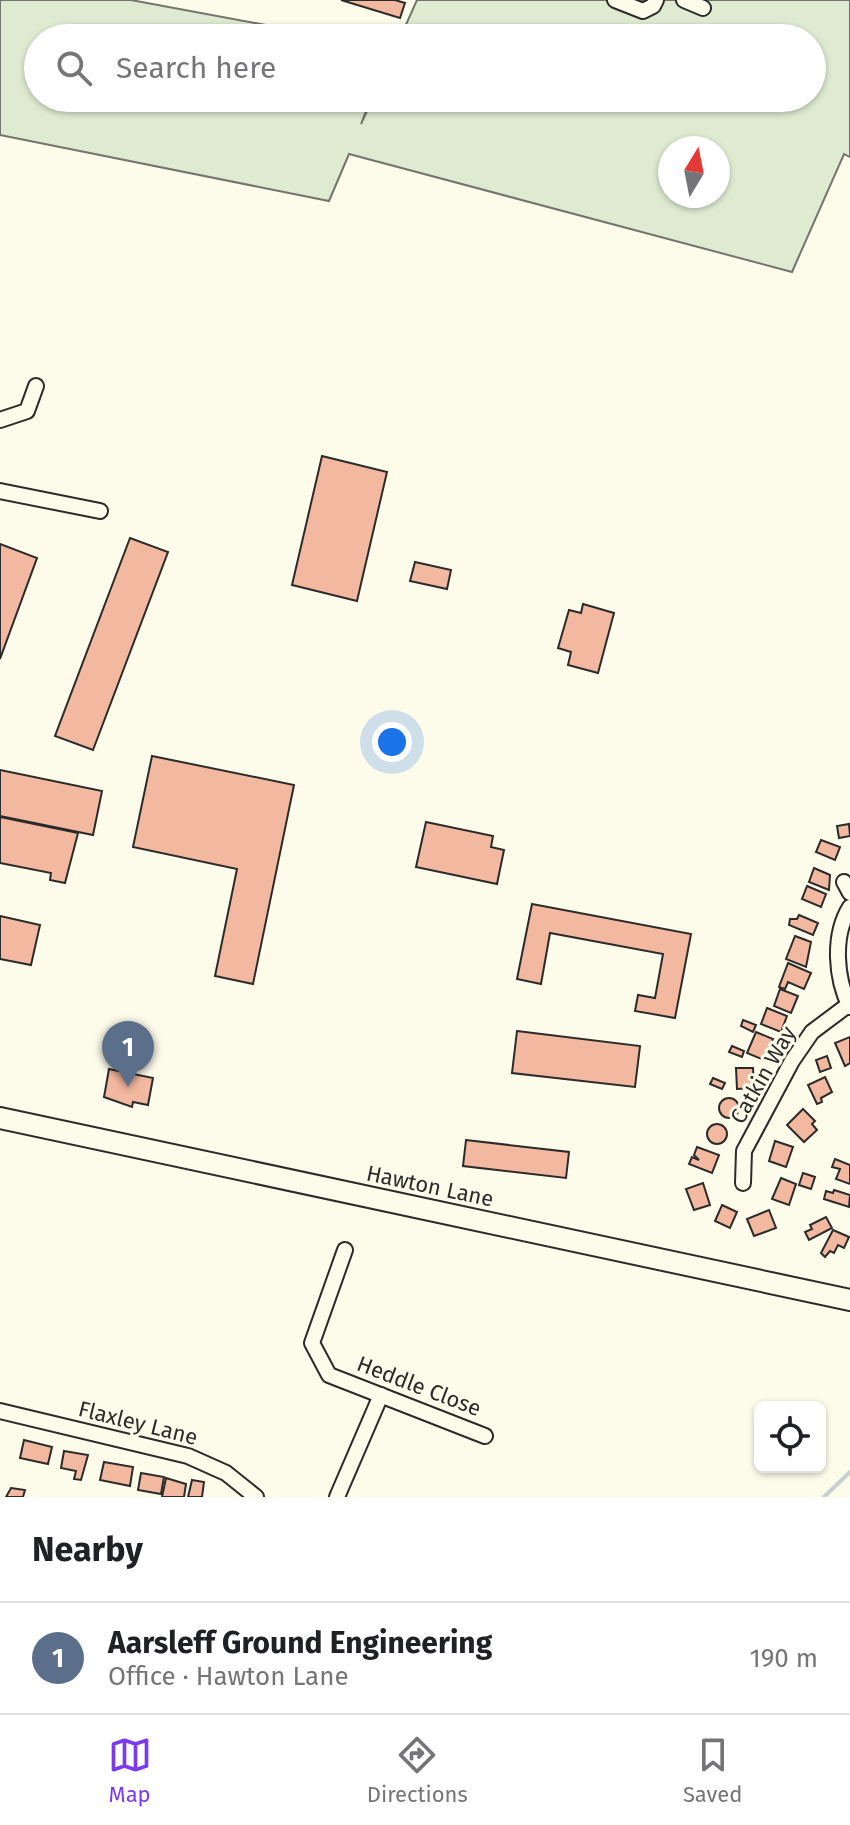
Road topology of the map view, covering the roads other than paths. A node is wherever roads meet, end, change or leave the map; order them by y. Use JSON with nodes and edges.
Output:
{"nodes":[{"id":1,"x":615,"y":0,"type":"edge"},
{"id":2,"x":656,"y":0,"type":"edge"},
{"id":3,"x":684,"y":0,"type":"edge"},
{"id":4,"x":703,"y":8,"type":"dead end"},
{"id":5,"x":36,"y":386,"type":"dead end"},
{"id":6,"x":0,"y":420,"type":"edge"},
{"id":7,"x":0,"y":491,"type":"edge"},
{"id":8,"x":100,"y":511,"type":"dead end"},
{"id":9,"x":850,"y":907,"type":"edge"},
{"id":10,"x":849,"y":1006,"type":"edge"},
{"id":11,"x":0,"y":1118,"type":"edge"},
{"id":12,"x":743,"y":1183,"type":"dead end"},
{"id":13,"x":345,"y":1250,"type":"dead end"},
{"id":14,"x":850,"y":1300,"type":"edge"},
{"id":15,"x":381,"y":1395,"type":"junction"},
{"id":16,"x":0,"y":1411,"type":"edge"},
{"id":17,"x":485,"y":1436,"type":"dead end"},
{"id":18,"x":256,"y":1497,"type":"edge"},
{"id":19,"x":337,"y":1497,"type":"edge"}],
"edges":[{"from":1,"to":2,"type":"street"},
{"from":3,"to":4,"type":"street"},
{"from":5,"to":6,"type":"street"},
{"from":7,"to":8,"type":"street"},
{"from":9,"to":10,"type":"street","name":"Catkin Way"},
{"from":10,"to":12,"type":"street","name":"Catkin Way"},
{"from":11,"to":14,"type":"street","name":"Hawton Lane"},
{"from":13,"to":15,"type":"street","name":"Heddle Close"},
{"from":15,"to":17,"type":"street","name":"Heddle Close"},
{"from":15,"to":19,"type":"street"},
{"from":16,"to":18,"type":"street","name":"Flaxley Lane"}]}
